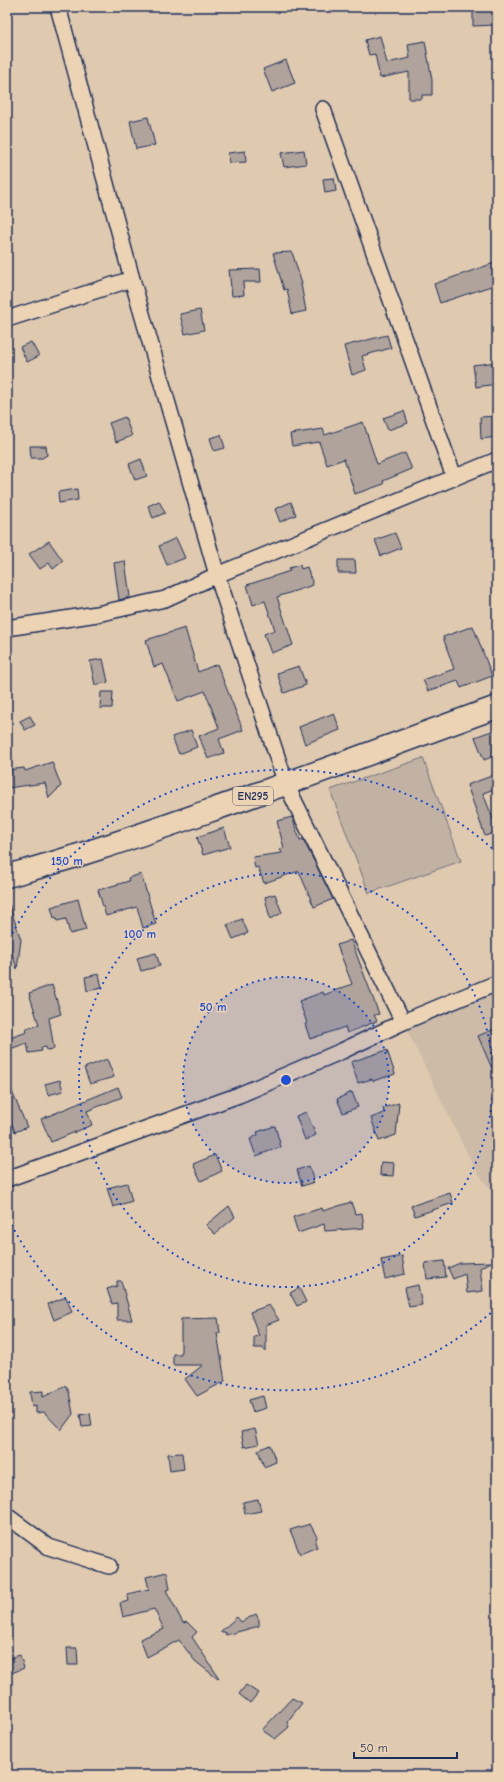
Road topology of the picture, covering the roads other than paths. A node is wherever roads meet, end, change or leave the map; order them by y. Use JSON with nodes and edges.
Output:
{"nodes":[{"id":1,"x":58,"y":7,"type":"edge"},
{"id":2,"x":322,"y":109,"type":"dead end"},
{"id":3,"x":132,"y":279,"type":"junction"},
{"id":4,"x":7,"y":319,"type":"edge"},
{"id":5,"x":497,"y":460,"type":"edge"},
{"id":6,"x":454,"y":477,"type":"junction"},
{"id":7,"x":217,"y":575,"type":"junction"},
{"id":8,"x":7,"y":628,"type":"edge"},
{"id":9,"x":497,"y":707,"type":"edge"},
{"id":10,"x":286,"y":784,"type":"junction"},
{"id":11,"x":7,"y":876,"type":"edge"},
{"id":12,"x":497,"y":983,"type":"edge"},
{"id":13,"x":403,"y":1022,"type":"junction"},
{"id":14,"x":7,"y":1179,"type":"edge"},
{"id":15,"x":7,"y":1516,"type":"edge"},
{"id":16,"x":109,"y":1566,"type":"dead end"}],
"edges":[{"from":1,"to":3,"type":"street"},
{"from":2,"to":6,"type":"street"},
{"from":3,"to":4,"type":"street"},
{"from":3,"to":7,"type":"street"},
{"from":5,"to":6,"type":"street"},
{"from":6,"to":7,"type":"street"},
{"from":7,"to":8,"type":"street"},
{"from":7,"to":10,"type":"street"},
{"from":9,"to":10,"type":"main road","number":"EN295"},
{"from":10,"to":11,"type":"main road","number":"EN295"},
{"from":10,"to":13,"type":"street"},
{"from":12,"to":13,"type":"street"},
{"from":13,"to":14,"type":"street"},
{"from":15,"to":16,"type":"street"}]}
